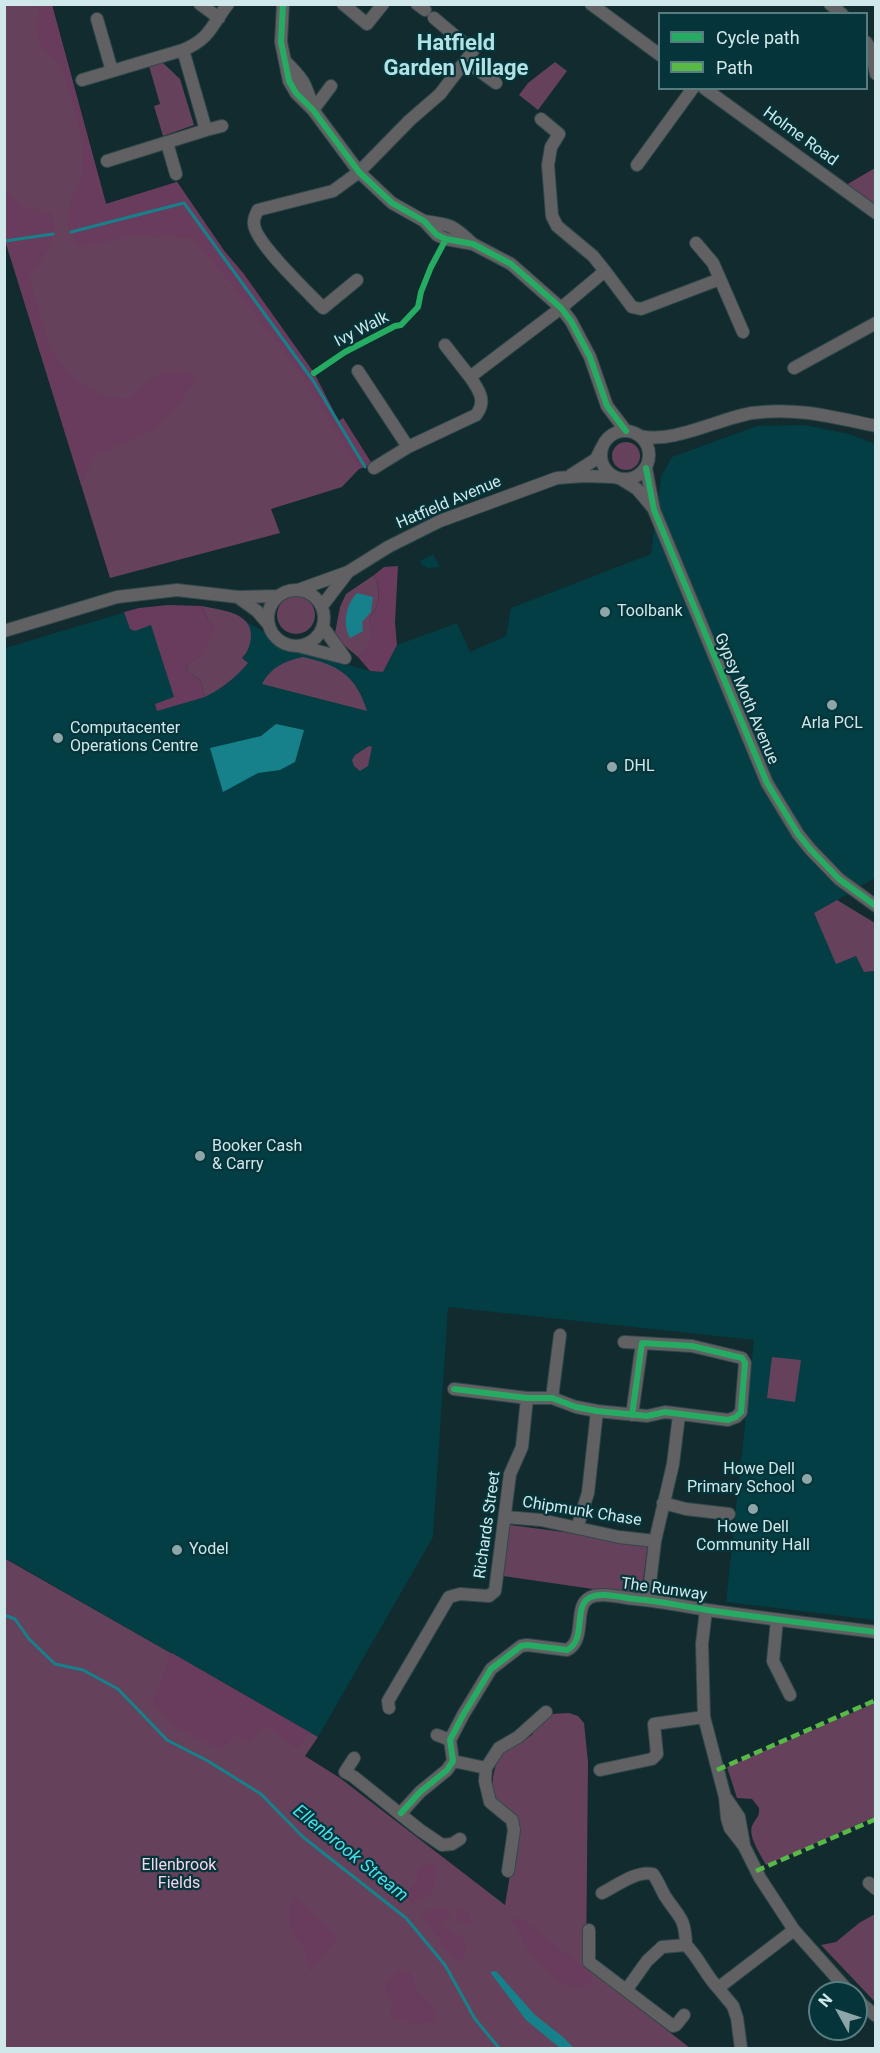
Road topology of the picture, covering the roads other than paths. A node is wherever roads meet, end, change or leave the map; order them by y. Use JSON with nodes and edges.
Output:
{"nodes":[{"id":1,"x":200,"y":4,"type":"edge"},
{"id":2,"x":228,"y":4,"type":"edge"},
{"id":3,"x":283,"y":4,"type":"edge"},
{"id":4,"x":343,"y":4,"type":"edge"},
{"id":5,"x":383,"y":4,"type":"edge"},
{"id":6,"x":591,"y":4,"type":"edge"},
{"id":7,"x":425,"y":11,"type":"edge"},
{"id":8,"x":219,"y":18,"type":"junction"},
{"id":9,"x":97,"y":19,"type":"dead end"},
{"id":10,"x":868,"y":44,"type":"edge"},
{"id":11,"x":183,"y":50,"type":"junction"},
{"id":12,"x":658,"y":54,"type":"edge"},
{"id":13,"x":466,"y":61,"type":"junction"},
{"id":14,"x":112,"y":71,"type":"junction"},
{"id":15,"x":876,"y":74,"type":"edge"},
{"id":16,"x":82,"y":80,"type":"dead end"},
{"id":17,"x":496,"y":83,"type":"dead end"},
{"id":18,"x":331,"y":86,"type":"dead end"},
{"id":19,"x":692,"y":90,"type":"edge"},
{"id":20,"x":707,"y":90,"type":"edge"},
{"id":21,"x":314,"y":110,"type":"junction"},
{"id":22,"x":541,"y":119,"type":"dead end"},
{"id":23,"x":222,"y":126,"type":"dead end"},
{"id":24,"x":206,"y":130,"type":"junction"},
{"id":25,"x":167,"y":143,"type":"junction"},
{"id":26,"x":107,"y":161,"type":"dead end"},
{"id":27,"x":637,"y":165,"type":"dead end"},
{"id":28,"x":359,"y":172,"type":"junction"},
{"id":29,"x":177,"y":174,"type":"dead end"},
{"id":30,"x":876,"y":213,"type":"edge"},
{"id":31,"x":696,"y":243,"type":"dead end"},
{"id":32,"x":605,"y":271,"type":"junction"},
{"id":33,"x":720,"y":279,"type":"junction"},
{"id":34,"x":357,"y":280,"type":"dead end"},
{"id":35,"x":561,"y":308,"type":"junction"},
{"id":36,"x":876,"y":323,"type":"edge"},
{"id":37,"x":743,"y":332,"type":"dead end"},
{"id":38,"x":445,"y":345,"type":"dead end"},
{"id":39,"x":794,"y":368,"type":"dead end"},
{"id":40,"x":358,"y":371,"type":"dead end"},
{"id":41,"x":470,"y":377,"type":"junction"},
{"id":42,"x":607,"y":406,"type":"junction"},
{"id":43,"x":876,"y":426,"type":"edge"},
{"id":44,"x":626,"y":431,"type":"junction"},
{"id":45,"x":677,"y":435,"type":"junction"},
{"id":46,"x":640,"y":436,"type":"junction"},
{"id":47,"x":605,"y":443,"type":"junction"},
{"id":48,"x":408,"y":447,"type":"junction"},
{"id":49,"x":648,"y":464,"type":"junction"},
{"id":50,"x":375,"y":468,"type":"dead end"},
{"id":51,"x":567,"y":477,"type":"junction"},
{"id":52,"x":617,"y":478,"type":"junction"},
{"id":53,"x":654,"y":510,"type":"junction"},
{"id":54,"x":348,"y":572,"type":"junction"},
{"id":55,"x":298,"y":590,"type":"junction"},
{"id":56,"x":278,"y":596,"type":"junction"},
{"id":57,"x":238,"y":597,"type":"junction"},
{"id":58,"x":322,"y":606,"type":"junction"},
{"id":59,"x":269,"y":625,"type":"junction"},
{"id":60,"x":322,"y":627,"type":"junction"},
{"id":61,"x":4,"y":631,"type":"edge"},
{"id":62,"x":298,"y":646,"type":"junction"},
{"id":63,"x":876,"y":906,"type":"edge"},
{"id":64,"x":560,"y":1335,"type":"dead end"},
{"id":65,"x":624,"y":1341,"type":"dead end"},
{"id":66,"x":642,"y":1343,"type":"junction"},
{"id":67,"x":454,"y":1389,"type":"dead end"},
{"id":68,"x":527,"y":1398,"type":"junction"},
{"id":69,"x":552,"y":1398,"type":"junction"},
{"id":70,"x":597,"y":1411,"type":"junction"},
{"id":71,"x":632,"y":1415,"type":"junction"},
{"id":72,"x":679,"y":1415,"type":"junction"},
{"id":73,"x":663,"y":1503,"type":"junction"},
{"id":74,"x":729,"y":1514,"type":"dead end"},
{"id":75,"x":505,"y":1517,"type":"junction"},
{"id":76,"x":577,"y":1528,"type":"junction"},
{"id":77,"x":654,"y":1541,"type":"junction"},
{"id":78,"x":648,"y":1600,"type":"junction"},
{"id":79,"x":706,"y":1610,"type":"junction"},
{"id":80,"x":777,"y":1620,"type":"junction"},
{"id":81,"x":876,"y":1632,"type":"edge"},
{"id":82,"x":790,"y":1695,"type":"dead end"},
{"id":83,"x":389,"y":1708,"type":"dead end"},
{"id":84,"x":546,"y":1712,"type":"dead end"},
{"id":85,"x":704,"y":1717,"type":"junction"},
{"id":86,"x":437,"y":1736,"type":"dead end"},
{"id":87,"x":450,"y":1740,"type":"junction"},
{"id":88,"x":354,"y":1758,"type":"dead end"},
{"id":89,"x":453,"y":1761,"type":"junction"},
{"id":90,"x":486,"y":1768,"type":"junction"},
{"id":91,"x":600,"y":1770,"type":"dead end"},
{"id":92,"x":401,"y":1813,"type":"junction"},
{"id":93,"x":460,"y":1839,"type":"dead end"},
{"id":94,"x":508,"y":1871,"type":"dead end"},
{"id":95,"x":602,"y":1893,"type":"dead end"},
{"id":96,"x":589,"y":1930,"type":"dead end"},
{"id":97,"x":795,"y":1930,"type":"junction"},
{"id":98,"x":686,"y":1945,"type":"junction"},
{"id":99,"x":840,"y":1981,"type":"edge"},
{"id":100,"x":718,"y":1988,"type":"junction"},
{"id":101,"x":627,"y":1989,"type":"junction"},
{"id":102,"x":684,"y":2015,"type":"dead end"},
{"id":103,"x":741,"y":2049,"type":"edge"}],
"edges":[{"from":1,"to":8,"type":"street"},
{"from":2,"to":8,"type":"street"},
{"from":3,"to":21,"type":"street"},
{"from":4,"to":5,"type":"street"},
{"from":6,"to":12,"type":"street"},
{"from":7,"to":13,"type":"street"},
{"from":8,"to":11,"type":"street"},
{"from":9,"to":14,"type":"street"},
{"from":10,"to":15,"type":"street"},
{"from":11,"to":14,"type":"street"},
{"from":11,"to":24,"type":"street"},
{"from":13,"to":17,"type":"street"},
{"from":13,"to":28,"type":"street"},
{"from":14,"to":16,"type":"street"},
{"from":18,"to":21,"type":"street"},
{"from":19,"to":27,"type":"street"},
{"from":20,"to":30,"type":"street","name":"Holme Road"},
{"from":21,"to":28,"type":"street"},
{"from":22,"to":32,"type":"street"},
{"from":23,"to":24,"type":"street"},
{"from":24,"to":25,"type":"street"},
{"from":25,"to":26,"type":"street"},
{"from":25,"to":29,"type":"street"},
{"from":28,"to":34,"type":"street"},
{"from":28,"to":35,"type":"street"},
{"from":31,"to":33,"type":"street"},
{"from":32,"to":33,"type":"street"},
{"from":32,"to":35,"type":"street"},
{"from":33,"to":37,"type":"street"},
{"from":35,"to":41,"type":"street"},
{"from":35,"to":42,"type":"street"},
{"from":36,"to":39,"type":"street"},
{"from":38,"to":41,"type":"street"},
{"from":40,"to":48,"type":"street"},
{"from":41,"to":48,"type":"street"},
{"from":42,"to":44,"type":"street"},
{"from":42,"to":47,"type":"street"},
{"from":43,"to":45,"type":"street"},
{"from":44,"to":46,"type":"street"},
{"from":44,"to":47,"type":"street"},
{"from":45,"to":46,"type":"street"},
{"from":45,"to":49,"type":"street"},
{"from":46,"to":49,"type":"street"},
{"from":47,"to":51,"type":"street","name":"Hatfield Avenue"},
{"from":47,"to":52,"type":"street"},
{"from":48,"to":50,"type":"street"},
{"from":49,"to":52,"type":"street"},
{"from":49,"to":53,"type":"street","name":"Gypsy Moth Avenue"},
{"from":51,"to":52,"type":"street","name":"Hatfield Avenue"},
{"from":51,"to":54,"type":"street","name":"Hatfield Avenue"},
{"from":52,"to":53,"type":"street","name":"Gypsy Moth Avenue"},
{"from":53,"to":63,"type":"street","name":"Gypsy Moth Avenue"},
{"from":54,"to":55,"type":"street","name":"Hatfield Avenue"},
{"from":54,"to":58,"type":"street","name":"Hatfield Avenue"},
{"from":55,"to":56,"type":"street"},
{"from":55,"to":58,"type":"street"},
{"from":56,"to":57,"type":"street"},
{"from":56,"to":59,"type":"street"},
{"from":57,"to":59,"type":"street"},
{"from":57,"to":61,"type":"street"},
{"from":58,"to":60,"type":"street"},
{"from":59,"to":62,"type":"street"},
{"from":60,"to":62,"type":"street"},
{"from":60,"to":62,"type":"street"},
{"from":64,"to":69,"type":"street"},
{"from":65,"to":66,"type":"street"},
{"from":66,"to":71,"type":"street"},
{"from":66,"to":72,"type":"street"},
{"from":67,"to":68,"type":"street"},
{"from":68,"to":69,"type":"street"},
{"from":68,"to":75,"type":"street","name":"Richards Street"},
{"from":69,"to":70,"type":"street"},
{"from":70,"to":71,"type":"street"},
{"from":70,"to":76,"type":"street"},
{"from":71,"to":72,"type":"street"},
{"from":72,"to":73,"type":"street"},
{"from":73,"to":74,"type":"street"},
{"from":73,"to":77,"type":"street"},
{"from":75,"to":76,"type":"street","name":"Chipmunk Chase"},
{"from":75,"to":83,"type":"street","name":"Richards Street"},
{"from":76,"to":77,"type":"street","name":"Chipmunk Chase"},
{"from":77,"to":78,"type":"street"},
{"from":78,"to":79,"type":"street","name":"The Runway"},
{"from":78,"to":87,"type":"street","name":"The Runway"},
{"from":79,"to":80,"type":"street","name":"The Runway"},
{"from":79,"to":85,"type":"street"},
{"from":80,"to":81,"type":"street","name":"The Runway"},
{"from":80,"to":82,"type":"street"},
{"from":84,"to":90,"type":"street"},
{"from":85,"to":91,"type":"street"},
{"from":85,"to":97,"type":"street"},
{"from":86,"to":87,"type":"street"},
{"from":87,"to":89,"type":"street"},
{"from":88,"to":92,"type":"street"},
{"from":89,"to":90,"type":"street"},
{"from":89,"to":92,"type":"street"},
{"from":90,"to":94,"type":"street"},
{"from":92,"to":93,"type":"street"},
{"from":95,"to":98,"type":"street"},
{"from":96,"to":101,"type":"street"},
{"from":97,"to":99,"type":"street"},
{"from":97,"to":100,"type":"street"},
{"from":98,"to":100,"type":"street"},
{"from":98,"to":101,"type":"street"},
{"from":100,"to":103,"type":"street"},
{"from":101,"to":102,"type":"street"}]}
